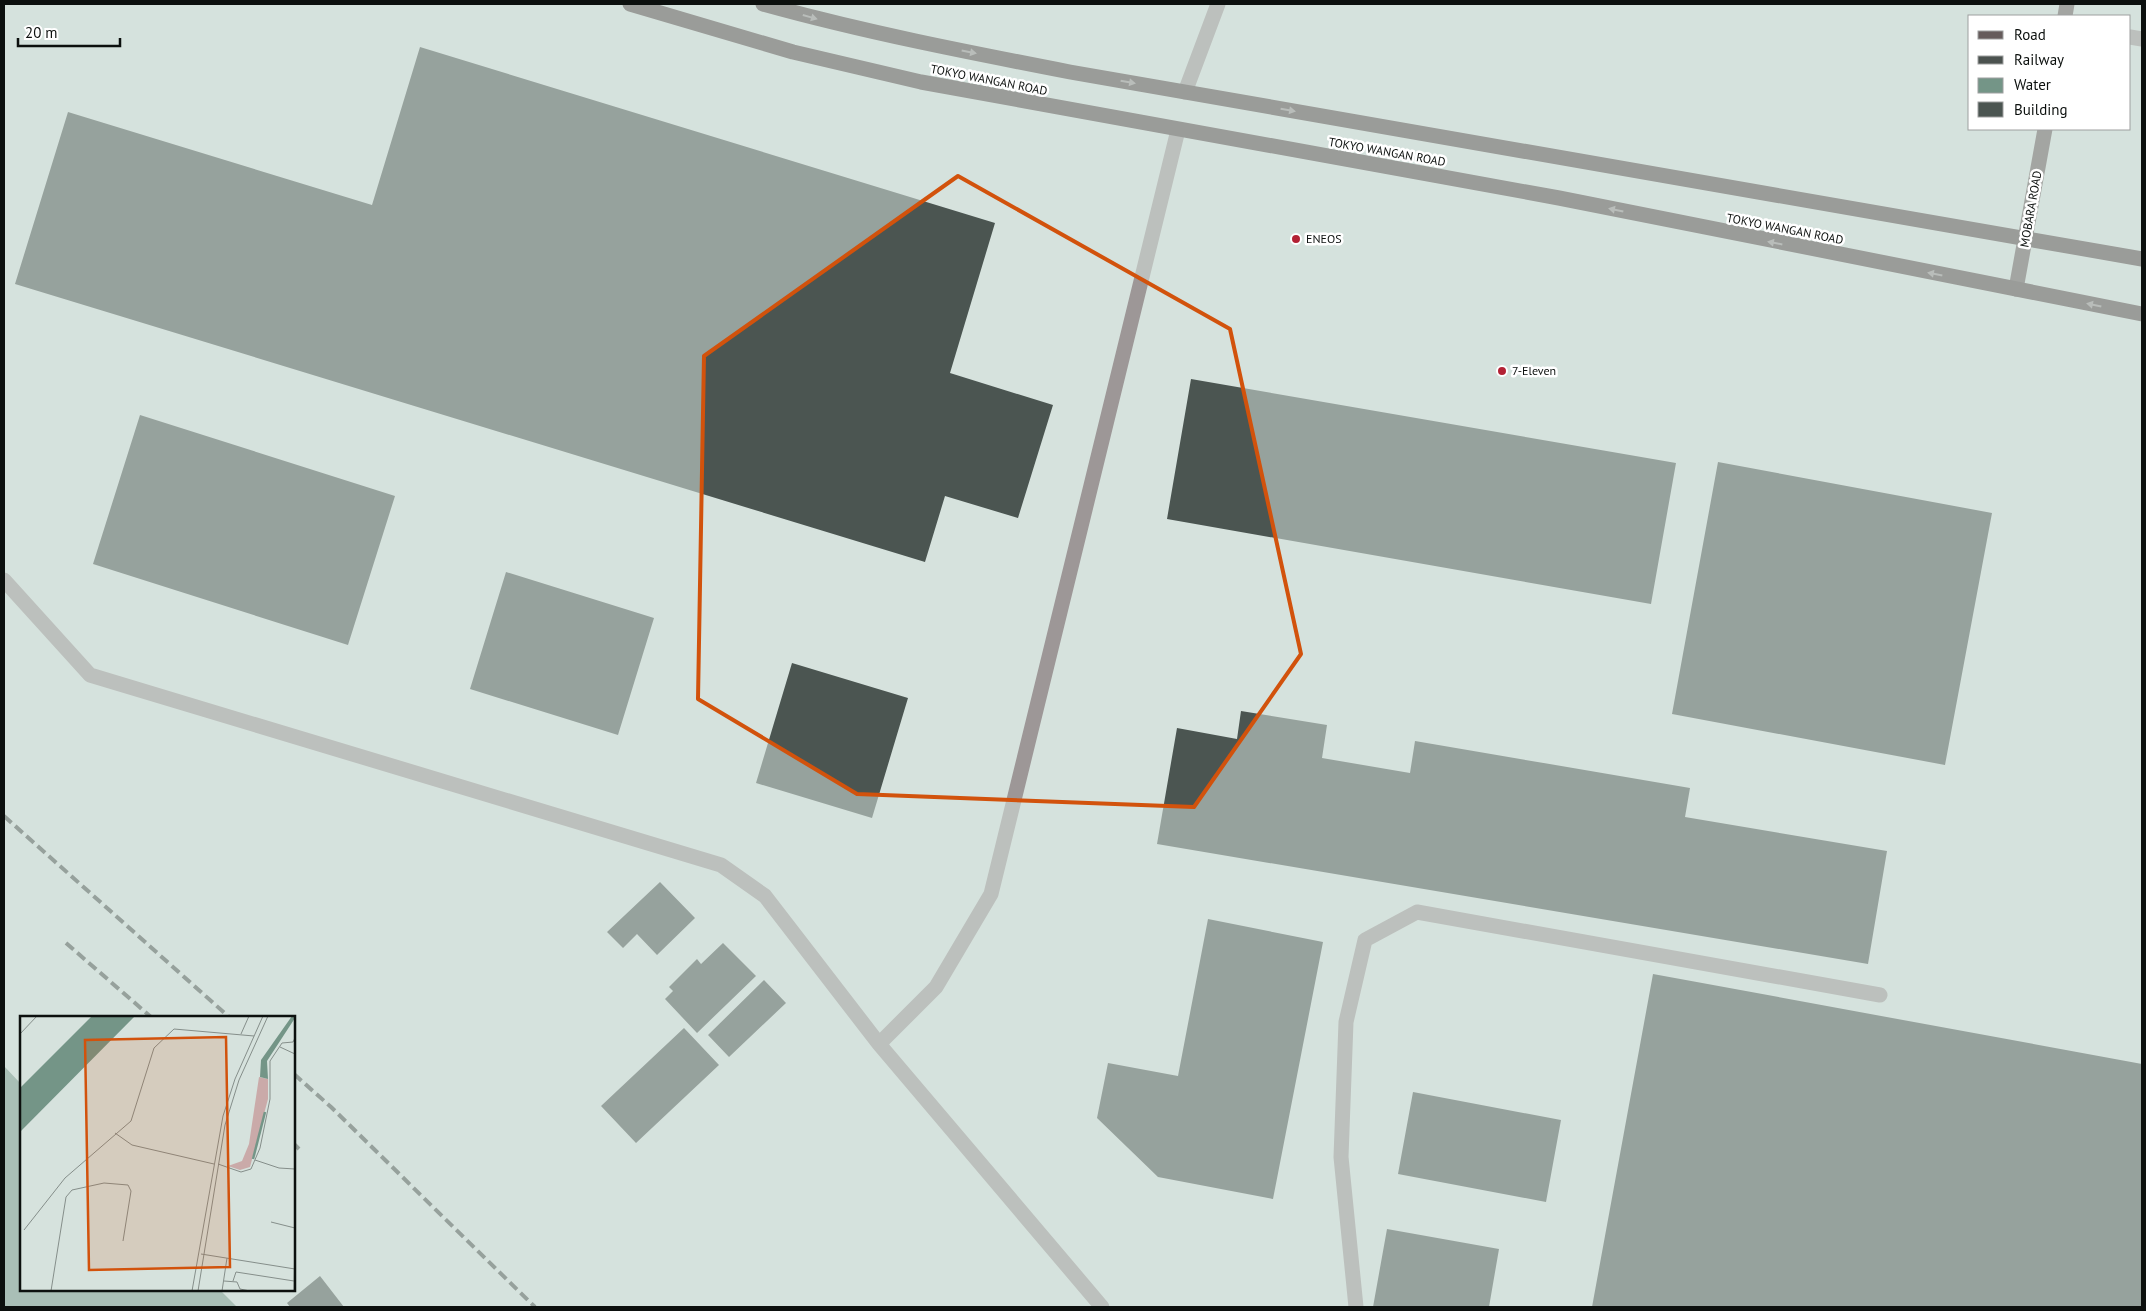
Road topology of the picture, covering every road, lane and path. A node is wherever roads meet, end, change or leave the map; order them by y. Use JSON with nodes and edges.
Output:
{"nodes":[{"id":1,"x":630,"y":4,"type":"edge"},
{"id":2,"x":763,"y":4,"type":"edge"},
{"id":3,"x":1218,"y":4,"type":"edge"},
{"id":4,"x":1185,"y":92,"type":"junction"},
{"id":5,"x":1178,"y":130,"type":"junction"},
{"id":6,"x":2045,"y":130,"type":"edge"},
{"id":7,"x":2025,"y":239,"type":"junction"},
{"id":8,"x":2142,"y":260,"type":"edge"},
{"id":9,"x":2016,"y":289,"type":"junction"},
{"id":10,"x":2142,"y":314,"type":"edge"},
{"id":11,"x":4,"y":580,"type":"edge"},
{"id":12,"x":1880,"y":995,"type":"dead end"},
{"id":13,"x":880,"y":1044,"type":"junction"},
{"id":14,"x":1102,"y":1307,"type":"edge"},
{"id":15,"x":1356,"y":1307,"type":"edge"}],
"edges":[{"from":1,"to":5,"type":"highway","name":"TOKYO WANGAN ROAD"},
{"from":2,"to":4,"type":"highway","name":"TOKYO WANGAN ROAD","one_way":true},
{"from":3,"to":4,"type":"street"},
{"from":4,"to":7,"type":"highway","name":"TOKYO WANGAN ROAD","one_way":true},
{"from":9,"to":5,"type":"highway","name":"TOKYO WANGAN ROAD","one_way":true},
{"from":5,"to":13,"type":"street"},
{"from":6,"to":7,"type":"main road","name":"MOBARA ROAD"},
{"from":7,"to":8,"type":"highway","name":"TOKYO WANGAN ROAD"},
{"from":7,"to":9,"type":"main road","name":"MOBARA ROAD"},
{"from":10,"to":9,"type":"highway","name":"TOKYO WANGAN ROAD","one_way":true},
{"from":11,"to":13,"type":"street"},
{"from":12,"to":15,"type":"street"},
{"from":13,"to":14,"type":"street"}]}
